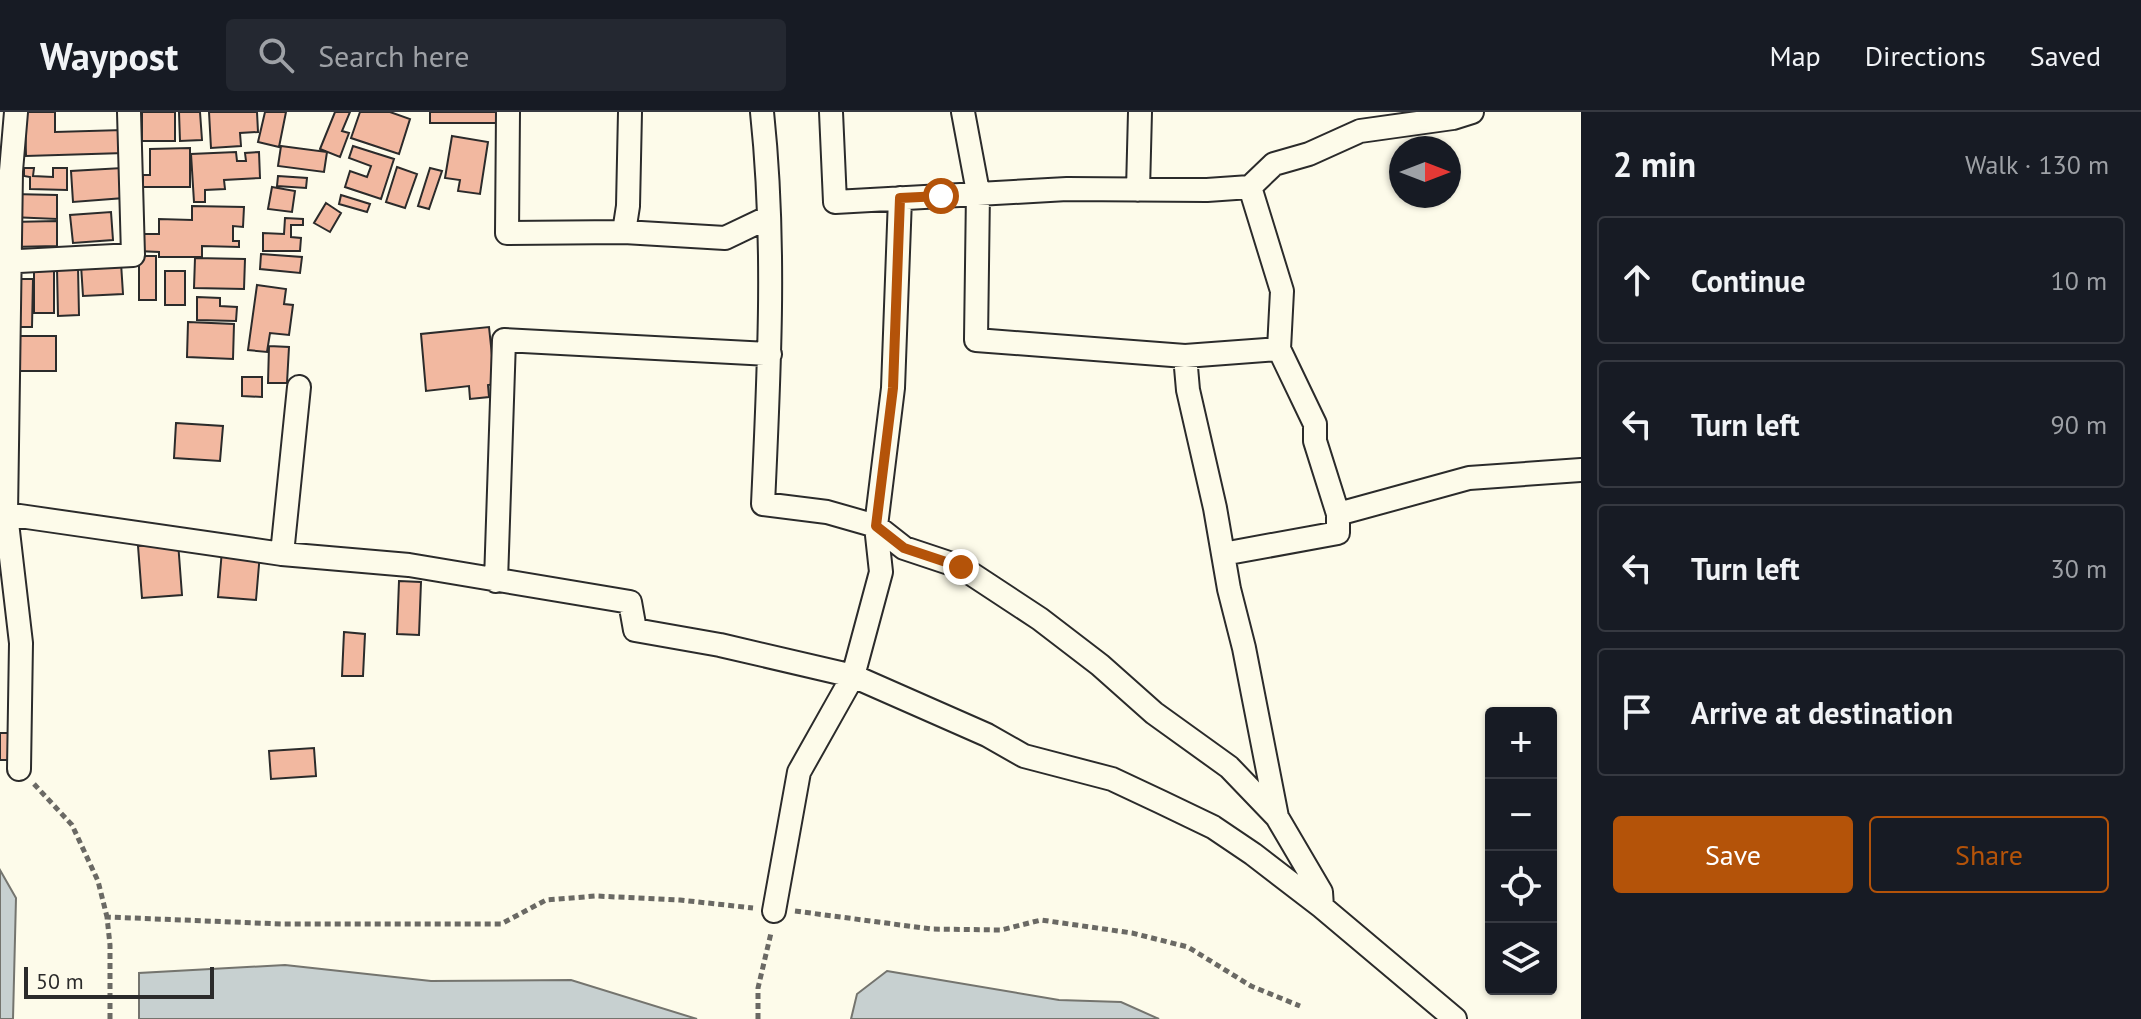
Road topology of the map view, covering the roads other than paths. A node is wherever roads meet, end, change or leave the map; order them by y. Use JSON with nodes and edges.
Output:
{"nodes":[{"id":1,"x":16,"y":112,"type":"edge"},
{"id":2,"x":129,"y":112,"type":"edge"},
{"id":3,"x":508,"y":112,"type":"edge"},
{"id":4,"x":630,"y":112,"type":"edge"},
{"id":5,"x":762,"y":112,"type":"edge"},
{"id":6,"x":831,"y":112,"type":"edge"},
{"id":7,"x":963,"y":112,"type":"edge"},
{"id":8,"x":1140,"y":112,"type":"edge"},
{"id":9,"x":1472,"y":112,"type":"edge"},
{"id":10,"x":1358,"y":122,"type":"edge"},
{"id":11,"x":1250,"y":187,"type":"junction"},
{"id":12,"x":1138,"y":190,"type":"junction"},
{"id":13,"x":978,"y":192,"type":"junction"},
{"id":14,"x":900,"y":198,"type":"junction"},
{"id":15,"x":769,"y":217,"type":"junction"},
{"id":16,"x":624,"y":232,"type":"junction"},
{"id":17,"x":5,"y":262,"type":"edge"},
{"id":18,"x":1279,"y":349,"type":"junction"},
{"id":19,"x":770,"y":354,"type":"junction"},
{"id":20,"x":1185,"y":356,"type":"junction"},
{"id":21,"x":299,"y":387,"type":"dead end"},
{"id":22,"x":1581,"y":470,"type":"edge"},
{"id":23,"x":3,"y":514,"type":"edge"},
{"id":24,"x":1338,"y":514,"type":"junction"},
{"id":25,"x":876,"y":526,"type":"junction"},
{"id":26,"x":282,"y":554,"type":"junction"},
{"id":27,"x":1223,"y":554,"type":"junction"},
{"id":28,"x":496,"y":581,"type":"junction"},
{"id":29,"x":853,"y":676,"type":"junction"},
{"id":30,"x":19,"y":769,"type":"road end"},
{"id":31,"x":1277,"y":817,"type":"junction"},
{"id":32,"x":1322,"y":907,"type":"junction"},
{"id":33,"x":774,"y":911,"type":"road end"},
{"id":34,"x":1455,"y":1019,"type":"edge"}],
"edges":[{"from":1,"to":17,"type":"street"},
{"from":2,"to":17,"type":"street"},
{"from":3,"to":16,"type":"street"},
{"from":4,"to":16,"type":"street"},
{"from":5,"to":15,"type":"street"},
{"from":6,"to":14,"type":"street"},
{"from":7,"to":13,"type":"street"},
{"from":8,"to":12,"type":"street"},
{"from":9,"to":10,"type":"street"},
{"from":10,"to":11,"type":"street"},
{"from":11,"to":12,"type":"street"},
{"from":11,"to":18,"type":"street"},
{"from":12,"to":13,"type":"street"},
{"from":13,"to":14,"type":"street"},
{"from":13,"to":20,"type":"street"},
{"from":14,"to":25,"type":"street"},
{"from":15,"to":16,"type":"street"},
{"from":15,"to":19,"type":"street"},
{"from":17,"to":23,"type":"street"},
{"from":18,"to":20,"type":"street"},
{"from":18,"to":24,"type":"street"},
{"from":19,"to":25,"type":"street"},
{"from":19,"to":28,"type":"street"},
{"from":20,"to":27,"type":"street"},
{"from":21,"to":26,"type":"street"},
{"from":22,"to":24,"type":"street"},
{"from":23,"to":26,"type":"street"},
{"from":23,"to":30,"type":"street"},
{"from":24,"to":27,"type":"street"},
{"from":25,"to":29,"type":"street"},
{"from":25,"to":31,"type":"street"},
{"from":26,"to":28,"type":"street"},
{"from":27,"to":31,"type":"street"},
{"from":28,"to":29,"type":"street"},
{"from":29,"to":32,"type":"street"},
{"from":29,"to":33,"type":"street"},
{"from":31,"to":32,"type":"street"},
{"from":32,"to":34,"type":"street"}]}
